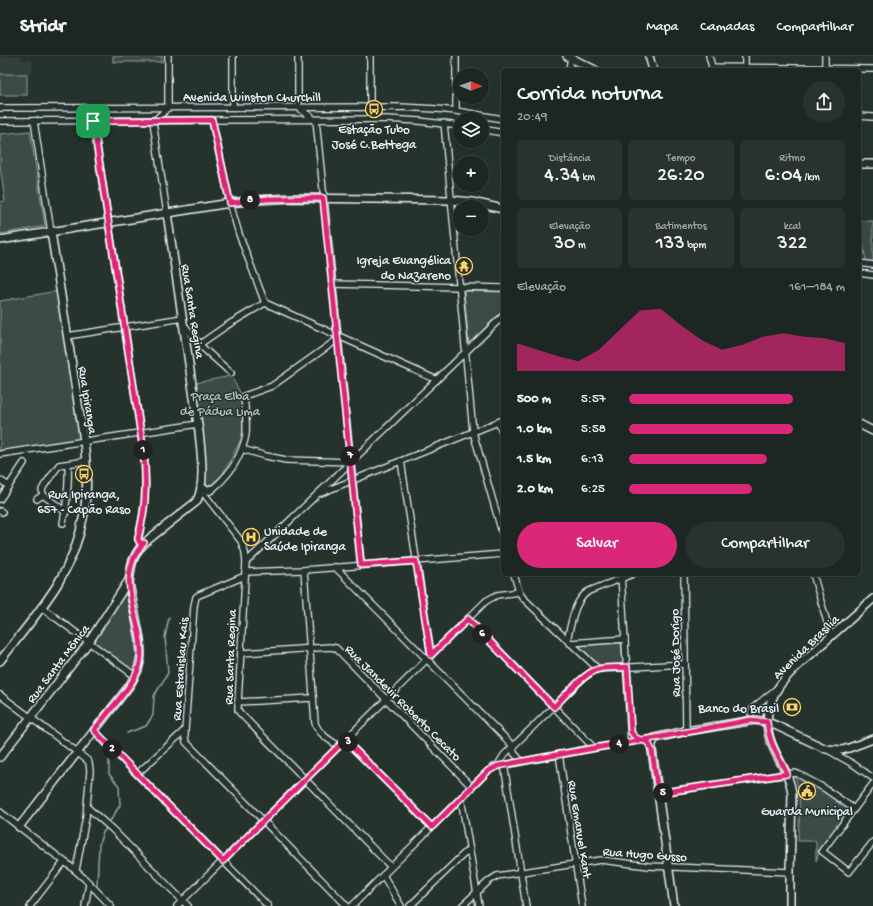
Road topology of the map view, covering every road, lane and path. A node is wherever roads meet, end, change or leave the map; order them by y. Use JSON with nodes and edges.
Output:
{"nodes":[{"id":1,"x":168,"y":56,"type":"edge"},
{"id":2,"x":233,"y":56,"type":"edge"},
{"id":3,"x":298,"y":56,"type":"edge"},
{"id":4,"x":370,"y":56,"type":"edge"},
{"id":5,"x":456,"y":56,"type":"edge"},
{"id":6,"x":649,"y":56,"type":"edge"},
{"id":7,"x":709,"y":56,"type":"edge"},
{"id":8,"x":745,"y":56,"type":"edge"},
{"id":9,"x":825,"y":56,"type":"edge"},
{"id":10,"x":570,"y":57,"type":"edge"},
{"id":11,"x":569,"y":68,"type":"edge"},
{"id":12,"x":591,"y":68,"type":"edge"},
{"id":13,"x":652,"y":68,"type":"edge"},
{"id":14,"x":745,"y":68,"type":"joint"},
{"id":15,"x":825,"y":68,"type":"edge"},
{"id":16,"x":861,"y":69,"type":"edge"},
{"id":17,"x":873,"y":69,"type":"edge"},
{"id":18,"x":370,"y":106,"type":"junction"},
{"id":19,"x":233,"y":107,"type":"junction"},
{"id":20,"x":298,"y":107,"type":"junction"},
{"id":21,"x":0,"y":108,"type":"edge"},
{"id":22,"x":168,"y":108,"type":"junction"},
{"id":23,"x":456,"y":111,"type":"junction"},
{"id":24,"x":10,"y":115,"type":"junction"},
{"id":25,"x":861,"y":116,"type":"edge"},
{"id":26,"x":873,"y":117,"type":"edge"},
{"id":27,"x":501,"y":119,"type":"edge"},
{"id":28,"x":212,"y":120,"type":"junction"},
{"id":29,"x":316,"y":120,"type":"junction"},
{"id":30,"x":0,"y":121,"type":"edge"},
{"id":31,"x":34,"y":121,"type":"junction"},
{"id":32,"x":93,"y":121,"type":"junction"},
{"id":33,"x":154,"y":121,"type":"junction"},
{"id":34,"x":444,"y":123,"type":"junction"},
{"id":35,"x":453,"y":125,"type":"edge"},
{"id":36,"x":489,"y":130,"type":"edge"},
{"id":37,"x":501,"y":133,"type":"edge"},
{"id":38,"x":861,"y":164,"type":"edge"},
{"id":39,"x":873,"y":164,"type":"edge"},
{"id":40,"x":323,"y":198,"type":"junction"},
{"id":41,"x":451,"y":200,"type":"junction"},
{"id":42,"x":230,"y":203,"type":"junction"},
{"id":43,"x":501,"y":209,"type":"edge"},
{"id":44,"x":167,"y":213,"type":"junction"},
{"id":45,"x":109,"y":222,"type":"junction"},
{"id":46,"x":51,"y":232,"type":"junction"},
{"id":47,"x":0,"y":240,"type":"edge"},
{"id":48,"x":861,"y":263,"type":"edge"},
{"id":49,"x":873,"y":265,"type":"edge"},
{"id":50,"x":861,"y":273,"type":"edge"},
{"id":51,"x":873,"y":275,"type":"edge"},
{"id":52,"x":332,"y":284,"type":"junction"},
{"id":53,"x":460,"y":287,"type":"junction"},
{"id":54,"x":501,"y":288,"type":"edge"},
{"id":55,"x":266,"y":303,"type":"junction"},
{"id":56,"x":501,"y":318,"type":"edge"},
{"id":57,"x":183,"y":321,"type":"junction"},
{"id":58,"x":125,"y":327,"type":"junction"},
{"id":59,"x":67,"y":336,"type":"junction"},
{"id":60,"x":189,"y":336,"type":"junction"},
{"id":61,"x":338,"y":337,"type":"junction"},
{"id":62,"x":200,"y":344,"type":"junction"},
{"id":63,"x":466,"y":351,"type":"junction"},
{"id":64,"x":231,"y":373,"type":"dead end"},
{"id":65,"x":437,"y":380,"type":"junction"},
{"id":66,"x":501,"y":421,"type":"edge"},
{"id":67,"x":198,"y":424,"type":"junction"},
{"id":68,"x":861,"y":425,"type":"edge"},
{"id":69,"x":873,"y":431,"type":"edge"},
{"id":70,"x":141,"y":432,"type":"junction"},
{"id":71,"x":474,"y":432,"type":"junction"},
{"id":72,"x":84,"y":441,"type":"junction"},
{"id":73,"x":242,"y":449,"type":"junction"},
{"id":74,"x":0,"y":454,"type":"edge"},
{"id":75,"x":86,"y":460,"type":"junction"},
{"id":76,"x":401,"y":461,"type":"junction"},
{"id":77,"x":351,"y":462,"type":"junction"},
{"id":78,"x":24,"y":463,"type":"dead end"},
{"id":79,"x":68,"y":464,"type":"junction"},
{"id":80,"x":0,"y":480,"type":"edge"},
{"id":81,"x":353,"y":480,"type":"junction"},
{"id":82,"x":9,"y":486,"type":"junction"},
{"id":83,"x":201,"y":486,"type":"junction"},
{"id":84,"x":212,"y":489,"type":"junction"},
{"id":85,"x":43,"y":495,"type":"junction"},
{"id":86,"x":205,"y":495,"type":"junction"},
{"id":87,"x":317,"y":495,"type":"junction"},
{"id":88,"x":37,"y":499,"type":"dead end"},
{"id":89,"x":0,"y":500,"type":"edge"},
{"id":90,"x":196,"y":502,"type":"junction"},
{"id":91,"x":66,"y":512,"type":"junction"},
{"id":92,"x":63,"y":523,"type":"dead end"},
{"id":93,"x":501,"y":529,"type":"edge"},
{"id":94,"x":144,"y":543,"type":"junction"},
{"id":95,"x":501,"y":554,"type":"edge"},
{"id":96,"x":416,"y":561,"type":"junction"},
{"id":97,"x":246,"y":562,"type":"junction"},
{"id":98,"x":361,"y":565,"type":"junction"},
{"id":99,"x":335,"y":567,"type":"junction"},
{"id":100,"x":304,"y":570,"type":"junction"},
{"id":101,"x":245,"y":574,"type":"junction"},
{"id":102,"x":515,"y":576,"type":"edge"},
{"id":103,"x":621,"y":576,"type":"edge"},
{"id":104,"x":684,"y":576,"type":"edge"},
{"id":105,"x":814,"y":576,"type":"edge"},
{"id":106,"x":129,"y":580,"type":"junction"},
{"id":107,"x":519,"y":592,"type":"junction"},
{"id":108,"x":873,"y":599,"type":"edge"},
{"id":109,"x":41,"y":607,"type":"junction"},
{"id":110,"x":468,"y":619,"type":"junction"},
{"id":111,"x":831,"y":636,"type":"junction"},
{"id":112,"x":625,"y":639,"type":"junction"},
{"id":113,"x":568,"y":641,"type":"junction"},
{"id":114,"x":89,"y":642,"type":"junction"},
{"id":115,"x":310,"y":648,"type":"junction"},
{"id":116,"x":241,"y":653,"type":"junction"},
{"id":117,"x":429,"y":657,"type":"junction"},
{"id":118,"x":0,"y":661,"type":"edge"},
{"id":119,"x":686,"y":664,"type":"junction"},
{"id":120,"x":627,"y":667,"type":"junction"},
{"id":121,"x":598,"y":669,"type":"junction"},
{"id":122,"x":135,"y":676,"type":"junction"},
{"id":123,"x":778,"y":688,"type":"junction"},
{"id":124,"x":0,"y":695,"type":"edge"},
{"id":125,"x":313,"y":698,"type":"junction"},
{"id":126,"x":386,"y":699,"type":"junction"},
{"id":127,"x":238,"y":702,"type":"junction"},
{"id":128,"x":554,"y":707,"type":"junction"},
{"id":129,"x":751,"y":713,"type":"dead end"},
{"id":130,"x":30,"y":717,"type":"junction"},
{"id":131,"x":767,"y":722,"type":"junction"},
{"id":132,"x":94,"y":730,"type":"junction"},
{"id":133,"x":185,"y":730,"type":"junction"},
{"id":134,"x":686,"y":731,"type":"junction"},
{"id":135,"x":631,"y":732,"type":"junction"},
{"id":136,"x":655,"y":738,"type":"junction"},
{"id":137,"x":873,"y":739,"type":"edge"},
{"id":138,"x":345,"y":740,"type":"junction"},
{"id":139,"x":639,"y":740,"type":"junction"},
{"id":140,"x":631,"y":742,"type":"junction"},
{"id":141,"x":338,"y":746,"type":"junction"},
{"id":142,"x":513,"y":746,"type":"junction"},
{"id":143,"x":594,"y":748,"type":"junction"},
{"id":144,"x":826,"y":749,"type":"junction"},
{"id":145,"x":652,"y":750,"type":"junction"},
{"id":146,"x":77,"y":752,"type":"junction"},
{"id":147,"x":559,"y":754,"type":"junction"},
{"id":148,"x":0,"y":757,"type":"edge"},
{"id":149,"x":521,"y":761,"type":"junction"},
{"id":150,"x":504,"y":764,"type":"junction"},
{"id":151,"x":498,"y":766,"type":"junction"},
{"id":152,"x":137,"y":774,"type":"junction"},
{"id":153,"x":787,"y":774,"type":"junction"},
{"id":154,"x":873,"y":778,"type":"edge"},
{"id":155,"x":305,"y":780,"type":"junction"},
{"id":156,"x":873,"y":784,"type":"edge"},
{"id":157,"x":472,"y":787,"type":"junction"},
{"id":158,"x":658,"y":793,"type":"junction"},
{"id":159,"x":461,"y":798,"type":"junction"},
{"id":160,"x":87,"y":807,"type":"junction"},
{"id":161,"x":854,"y":809,"type":"junction"},
{"id":162,"x":0,"y":812,"type":"edge"},
{"id":163,"x":263,"y":821,"type":"junction"},
{"id":164,"x":19,"y":827,"type":"junction"},
{"id":165,"x":432,"y":827,"type":"junction"},
{"id":166,"x":873,"y":842,"type":"edge"},
{"id":167,"x":469,"y":849,"type":"junction"},
{"id":168,"x":223,"y":861,"type":"junction"},
{"id":169,"x":64,"y":862,"type":"junction"},
{"id":170,"x":576,"y":864,"type":"junction"},
{"id":171,"x":668,"y":866,"type":"junction"},
{"id":172,"x":391,"y":867,"type":"junction"},
{"id":173,"x":76,"y":870,"type":"junction"},
{"id":174,"x":521,"y":872,"type":"junction"},
{"id":175,"x":790,"y":872,"type":"junction"},
{"id":176,"x":383,"y":875,"type":"junction"},
{"id":177,"x":89,"y":884,"type":"junction"},
{"id":178,"x":476,"y":893,"type":"junction"},
{"id":179,"x":182,"y":900,"type":"junction"},
{"id":180,"x":30,"y":906,"type":"edge"},
{"id":181,"x":85,"y":906,"type":"edge"},
{"id":182,"x":111,"y":906,"type":"edge"},
{"id":183,"x":177,"y":906,"type":"edge"},
{"id":184,"x":188,"y":906,"type":"edge"},
{"id":185,"x":268,"y":906,"type":"edge"},
{"id":186,"x":347,"y":906,"type":"edge"},
{"id":187,"x":352,"y":906,"type":"edge"},
{"id":188,"x":401,"y":906,"type":"edge"},
{"id":189,"x":410,"y":906,"type":"edge"},
{"id":190,"x":462,"y":906,"type":"edge"},
{"id":191,"x":479,"y":906,"type":"edge"},
{"id":192,"x":526,"y":906,"type":"edge"},
{"id":193,"x":582,"y":906,"type":"edge"},
{"id":194,"x":674,"y":906,"type":"edge"},
{"id":195,"x":790,"y":906,"type":"edge"}],
"edges":[{"from":1,"to":22,"type":"street"},
{"from":2,"to":19,"type":"street"},
{"from":3,"to":20,"type":"street"},
{"from":4,"to":18,"type":"street"},
{"from":5,"to":23,"type":"street"},
{"from":6,"to":13,"type":"main road"},
{"from":7,"to":14,"type":"street"},
{"from":8,"to":14,"type":"street"},
{"from":9,"to":15,"type":"street"},
{"from":10,"to":11,"type":"street"},
{"from":10,"to":12,"type":"main road"},
{"from":16,"to":17,"type":"street"},
{"from":18,"to":20,"type":"street","name":"Avenida Winston Churchill"},
{"from":18,"to":23,"type":"street","name":"Avenida Winston Churchill"},
{"from":19,"to":20,"type":"street","name":"Avenida Winston Churchill"},
{"from":19,"to":22,"type":"street","name":"Avenida Winston Churchill"},
{"from":20,"to":29,"type":"street"},
{"from":21,"to":24,"type":"street","name":"Avenida Winston Churchill"},
{"from":22,"to":24,"type":"street","name":"Avenida Winston Churchill"},
{"from":22,"to":33,"type":"street"},
{"from":23,"to":27,"type":"street","name":"Avenida Winston Churchill"},
{"from":24,"to":30,"type":"street","name":"Avenida Winston Churchill"},
{"from":24,"to":31,"type":"street","name":"Avenida Winston Churchill"},
{"from":25,"to":26,"type":"street"},
{"from":28,"to":29,"type":"street","name":"Avenida Winston Churchill"},
{"from":28,"to":33,"type":"street","name":"Avenida Winston Churchill"},
{"from":28,"to":42,"type":"street"},
{"from":29,"to":34,"type":"street","name":"Avenida Winston Churchill"},
{"from":29,"to":40,"type":"street"},
{"from":31,"to":32,"type":"street","name":"Avenida Winston Churchill"},
{"from":31,"to":46,"type":"street","name":"Rua Ipiranga"},
{"from":32,"to":33,"type":"street","name":"Avenida Winston Churchill"},
{"from":32,"to":45,"type":"street"},
{"from":33,"to":44,"type":"street","name":"Rua Santa Regina"},
{"from":34,"to":35,"type":"street","name":"Avenida Winston Churchill"},
{"from":34,"to":41,"type":"street"},
{"from":36,"to":37,"type":"street"},
{"from":38,"to":39,"type":"main road"},
{"from":40,"to":41,"type":"main road"},
{"from":40,"to":42,"type":"main road"},
{"from":40,"to":52,"type":"street"},
{"from":41,"to":43,"type":"main road"},
{"from":41,"to":53,"type":"street"},
{"from":42,"to":44,"type":"main road"},
{"from":42,"to":55,"type":"street"},
{"from":44,"to":45,"type":"main road"},
{"from":44,"to":57,"type":"main road","name":"Rua Santa Regina"},
{"from":45,"to":46,"type":"main road"},
{"from":45,"to":58,"type":"street"},
{"from":46,"to":47,"type":"main road"},
{"from":46,"to":59,"type":"main road","name":"Rua Ipiranga"},
{"from":48,"to":49,"type":"street"},
{"from":50,"to":51,"type":"street"},
{"from":52,"to":53,"type":"street"},
{"from":52,"to":61,"type":"street"},
{"from":53,"to":54,"type":"street"},
{"from":53,"to":63,"type":"street"},
{"from":55,"to":61,"type":"street"},
{"from":55,"to":62,"type":"street"},
{"from":56,"to":63,"type":"street"},
{"from":57,"to":58,"type":"street"},
{"from":57,"to":60,"type":"main road","name":"Rua Santa Regina"},
{"from":58,"to":59,"type":"street"},
{"from":58,"to":70,"type":"street"},
{"from":59,"to":72,"type":"main road","name":"Rua Ipiranga"},
{"from":60,"to":62,"type":"street"},
{"from":60,"to":67,"type":"main road","name":"Rua Santa Regina"},
{"from":61,"to":65,"type":"street"},
{"from":61,"to":73,"type":"street"},
{"from":61,"to":77,"type":"street"},
{"from":62,"to":64,"type":"street"},
{"from":63,"to":65,"type":"street"},
{"from":63,"to":71,"type":"street"},
{"from":65,"to":77,"type":"street"},
{"from":66,"to":71,"type":"street"},
{"from":67,"to":70,"type":"street"},
{"from":67,"to":83,"type":"main road","name":"Rua Santa Regina"},
{"from":68,"to":69,"type":"main road"},
{"from":70,"to":72,"type":"street"},
{"from":70,"to":94,"type":"street"},
{"from":71,"to":76,"type":"street"},
{"from":71,"to":93,"type":"street"},
{"from":72,"to":74,"type":"street"},
{"from":72,"to":75,"type":"main road","name":"Rua Ipiranga"},
{"from":73,"to":77,"type":"street"},
{"from":73,"to":84,"type":"street"},
{"from":75,"to":79,"type":"street"},
{"from":75,"to":109,"type":"main road","name":"Rua Ipiranga"},
{"from":76,"to":81,"type":"street"},
{"from":76,"to":96,"type":"street"},
{"from":77,"to":81,"type":"street"},
{"from":77,"to":87,"type":"street"},
{"from":78,"to":82,"type":"street"},
{"from":79,"to":85,"type":"street"},
{"from":79,"to":91,"type":"street"},
{"from":80,"to":82,"type":"street"},
{"from":81,"to":87,"type":"street"},
{"from":81,"to":98,"type":"street"},
{"from":82,"to":89,"type":"street"},
{"from":83,"to":84,"type":"main road"},
{"from":83,"to":90,"type":"main road","name":"Rua Santa Regina"},
{"from":84,"to":86,"type":"street"},
{"from":85,"to":88,"type":"street"},
{"from":85,"to":91,"type":"street"},
{"from":86,"to":90,"type":"street"},
{"from":86,"to":97,"type":"street","name":"Rua Santa Regina"},
{"from":87,"to":97,"type":"street"},
{"from":90,"to":94,"type":"main road"},
{"from":91,"to":92,"type":"street"},
{"from":94,"to":106,"type":"main road"},
{"from":95,"to":96,"type":"street"},
{"from":96,"to":98,"type":"street"},
{"from":96,"to":117,"type":"street"},
{"from":97,"to":101,"type":"street","name":"Rua Santa Regina"},
{"from":98,"to":99,"type":"street"},
{"from":99,"to":100,"type":"street"},
{"from":99,"to":117,"type":"street"},
{"from":100,"to":101,"type":"street"},
{"from":100,"to":115,"type":"street"},
{"from":101,"to":116,"type":"street","name":"Rua Santa Regina"},
{"from":101,"to":133,"type":"street","name":"Rua Estanislau Kais"},
{"from":102,"to":107,"type":"street"},
{"from":103,"to":112,"type":"street"},
{"from":103,"to":113,"type":"street"},
{"from":104,"to":119,"type":"street","name":"Rua José Dorigo"},
{"from":105,"to":111,"type":"street"},
{"from":106,"to":114,"type":"main road","name":"Rua Santa Mônica"},
{"from":106,"to":122,"type":"main road"},
{"from":107,"to":110,"type":"street"},
{"from":107,"to":113,"type":"street"},
{"from":108,"to":111,"type":"main road","name":"Avenida Brasília"},
{"from":109,"to":114,"type":"street"},
{"from":109,"to":118,"type":"main road","name":"Rua Ipiranga"},
{"from":110,"to":117,"type":"street"},
{"from":110,"to":128,"type":"street"},
{"from":111,"to":123,"type":"main road","name":"Avenida Brasília"},
{"from":112,"to":113,"type":"street"},
{"from":112,"to":120,"type":"street"},
{"from":113,"to":121,"type":"street"},
{"from":114,"to":122,"type":"street"},
{"from":114,"to":130,"type":"main road","name":"Rua Santa Mônica"},
{"from":115,"to":116,"type":"street","name":"Rua Jandevir Roberto Cecato"},
{"from":115,"to":125,"type":"street"},
{"from":115,"to":126,"type":"street","name":"Rua Jandevir Roberto Cecato"},
{"from":116,"to":127,"type":"street","name":"Rua Santa Regina"},
{"from":117,"to":126,"type":"street"},
{"from":117,"to":142,"type":"street"},
{"from":119,"to":120,"type":"street"},
{"from":119,"to":134,"type":"street","name":"Rua José Dorigo"},
{"from":120,"to":121,"type":"street"},
{"from":120,"to":135,"type":"street"},
{"from":121,"to":128,"type":"street"},
{"from":122,"to":132,"type":"main road"},
{"from":123,"to":129,"type":"street"},
{"from":123,"to":131,"type":"main road","name":"Avenida Brasília"},
{"from":124,"to":130,"type":"street"},
{"from":125,"to":127,"type":"street"},
{"from":125,"to":141,"type":"street"},
{"from":126,"to":138,"type":"street"},
{"from":126,"to":157,"type":"street","name":"Rua Jandevir Roberto Cecato"},
{"from":127,"to":155,"type":"street","name":"Rua Santa Regina"},
{"from":128,"to":142,"type":"street"},
{"from":128,"to":143,"type":"street"},
{"from":130,"to":146,"type":"street"},
{"from":130,"to":148,"type":"main road","name":"Rua Santa Mônica"},
{"from":131,"to":134,"type":"main road"},
{"from":131,"to":144,"type":"main road"},
{"from":131,"to":153,"type":"main road","name":"Avenida Brasília"},
{"from":132,"to":146,"type":"main road"},
{"from":132,"to":152,"type":"street"},
{"from":133,"to":152,"type":"street","name":"Rua Estanislau Kais"},
{"from":133,"to":163,"type":"street"},
{"from":134,"to":136,"type":"main road"},
{"from":135,"to":139,"type":"street"},
{"from":135,"to":140,"type":"street"},
{"from":136,"to":139,"type":"street"},
{"from":136,"to":145,"type":"main road"},
{"from":137,"to":144,"type":"main road"},
{"from":138,"to":141,"type":"street"},
{"from":138,"to":165,"type":"street"},
{"from":139,"to":140,"type":"street"},
{"from":139,"to":145,"type":"street"},
{"from":140,"to":143,"type":"street"},
{"from":141,"to":155,"type":"street"},
{"from":142,"to":149,"type":"street"},
{"from":142,"to":151,"type":"street"},
{"from":143,"to":147,"type":"street"},
{"from":144,"to":154,"type":"street"},
{"from":145,"to":158,"type":"main road"},
{"from":146,"to":160,"type":"street"},
{"from":146,"to":164,"type":"main road"},
{"from":147,"to":149,"type":"street"},
{"from":147,"to":170,"type":"street","name":"Rua Emanuel Kant"},
{"from":149,"to":150,"type":"street"},
{"from":150,"to":151,"type":"street"},
{"from":150,"to":174,"type":"street"},
{"from":151,"to":157,"type":"street"},
{"from":152,"to":168,"type":"street"},
{"from":153,"to":158,"type":"street"},
{"from":153,"to":161,"type":"street"},
{"from":153,"to":175,"type":"main road","name":"Avenida Brasília"},
{"from":155,"to":163,"type":"street"},
{"from":155,"to":172,"type":"street","name":"Rua Santa Regina"},
{"from":156,"to":161,"type":"street"},
{"from":157,"to":159,"type":"street"},
{"from":158,"to":171,"type":"main road"},
{"from":159,"to":165,"type":"street"},
{"from":159,"to":167,"type":"street"},
{"from":160,"to":173,"type":"street"},
{"from":160,"to":179,"type":"street"},
{"from":161,"to":166,"type":"street"},
{"from":162,"to":164,"type":"street"},
{"from":163,"to":168,"type":"street"},
{"from":163,"to":186,"type":"street"},
{"from":164,"to":169,"type":"street"},
{"from":165,"to":172,"type":"street"},
{"from":167,"to":178,"type":"street"},
{"from":167,"to":189,"type":"street"},
{"from":168,"to":179,"type":"street"},
{"from":168,"to":185,"type":"street"},
{"from":169,"to":173,"type":"street"},
{"from":169,"to":180,"type":"street"},
{"from":170,"to":171,"type":"street","name":"Rua Hugo Gusso"},
{"from":170,"to":174,"type":"street","name":"Rua Hugo Gusso"},
{"from":170,"to":193,"type":"street","name":"Rua Emanuel Kant"},
{"from":171,"to":175,"type":"street","name":"Rua Hugo Gusso"},
{"from":171,"to":194,"type":"main road"},
{"from":172,"to":176,"type":"street"},
{"from":173,"to":177,"type":"street"},
{"from":174,"to":178,"type":"street","name":"Rua Hugo Gusso"},
{"from":174,"to":192,"type":"street"},
{"from":175,"to":195,"type":"main road","name":"Avenida Brasília"},
{"from":176,"to":187,"type":"street"},
{"from":176,"to":188,"type":"street"},
{"from":177,"to":181,"type":"street"},
{"from":177,"to":182,"type":"street"},
{"from":178,"to":190,"type":"street","name":"Rua Hugo Gusso"},
{"from":178,"to":191,"type":"street"},
{"from":179,"to":183,"type":"street"},
{"from":179,"to":184,"type":"street"}]}
